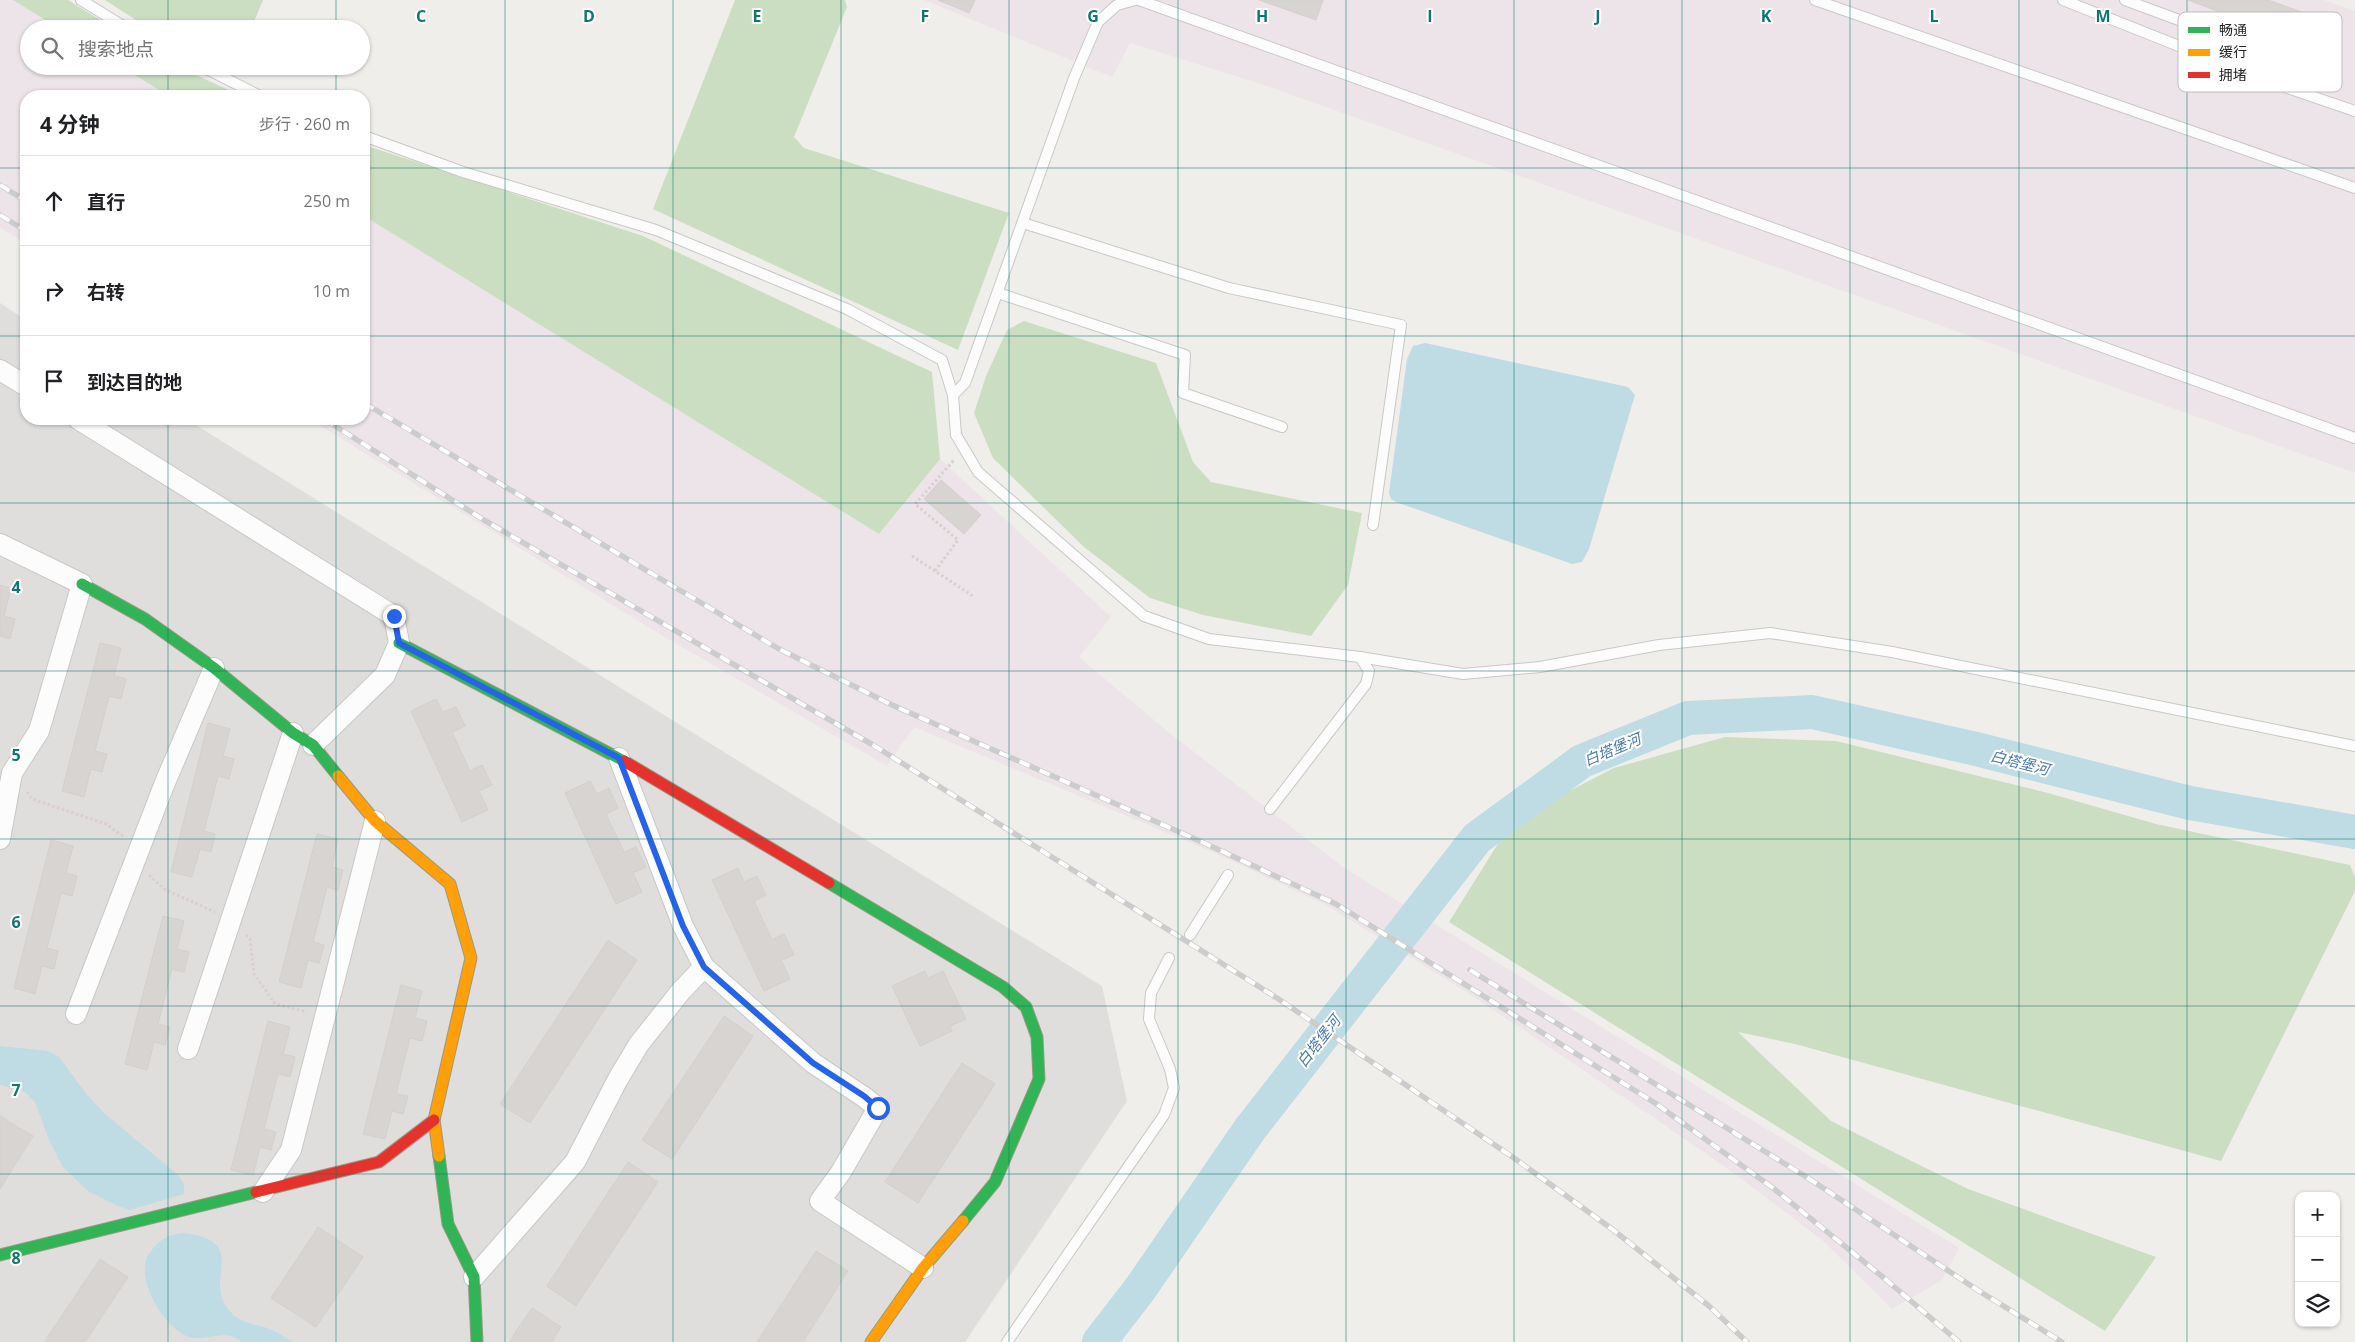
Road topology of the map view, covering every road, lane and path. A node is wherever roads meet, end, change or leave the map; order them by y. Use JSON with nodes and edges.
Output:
{"nodes":[{"id":1,"x":81,"y":0,"type":"edge"},
{"id":2,"x":1135,"y":0,"type":"edge"},
{"id":3,"x":1138,"y":0,"type":"edge"},
{"id":4,"x":1815,"y":0,"type":"edge"},
{"id":5,"x":2064,"y":0,"type":"edge"},
{"id":6,"x":2125,"y":0,"type":"edge"},
{"id":7,"x":113,"y":20,"type":"edge"},
{"id":8,"x":2178,"y":20,"type":"edge"},
{"id":9,"x":2178,"y":45,"type":"edge"},
{"id":10,"x":219,"y":75,"type":"edge"},
{"id":11,"x":248,"y":90,"type":"edge"},
{"id":12,"x":2299,"y":92,"type":"edge"},
{"id":13,"x":2355,"y":111,"type":"edge"},
{"id":14,"x":370,"y":138,"type":"edge"},
{"id":15,"x":2355,"y":188,"type":"edge"},
{"id":16,"x":1023,"y":223,"type":"junction"},
{"id":17,"x":998,"y":293,"type":"junction"},
{"id":18,"x":0,"y":370,"type":"edge"},
{"id":19,"x":20,"y":382,"type":"edge"},
{"id":20,"x":953,"y":395,"type":"junction"},
{"id":21,"x":88,"y":425,"type":"edge"},
{"id":22,"x":1282,"y":427,"type":"dead end"},
{"id":23,"x":2355,"y":438,"type":"edge"},
{"id":24,"x":964,"y":449,"type":"junction"},
{"id":25,"x":1373,"y":525,"type":"dead end"},
{"id":26,"x":0,"y":544,"type":"edge"},
{"id":27,"x":912,"y":556,"type":"dead end"},
{"id":28,"x":935,"y":571,"type":"junction"},
{"id":29,"x":82,"y":584,"type":"junction"},
{"id":30,"x":973,"y":596,"type":"dead end"},
{"id":31,"x":399,"y":643,"type":"junction"},
{"id":32,"x":1360,"y":658,"type":"junction"},
{"id":33,"x":214,"y":668,"type":"junction"},
{"id":34,"x":293,"y":733,"type":"junction"},
{"id":35,"x":313,"y":745,"type":"junction"},
{"id":36,"x":2355,"y":746,"type":"edge"},
{"id":37,"x":619,"y":758,"type":"junction"},
{"id":38,"x":12,"y":773,"type":"junction"},
{"id":39,"x":1270,"y":809,"type":"dead end"},
{"id":40,"x":375,"y":821,"type":"junction"},
{"id":41,"x":0,"y":839,"type":"edge"},
{"id":42,"x":135,"y":861,"type":"junction"},
{"id":43,"x":1228,"y":875,"type":"dead end"},
{"id":44,"x":231,"y":920,"type":"junction"},
{"id":45,"x":1190,"y":935,"type":"dead end"},
{"id":46,"x":1169,"y":958,"type":"dead end"},
{"id":47,"x":704,"y":967,"type":"junction"},
{"id":48,"x":76,"y":1014,"type":"dead end"},
{"id":49,"x":324,"y":1016,"type":"junction"},
{"id":50,"x":188,"y":1050,"type":"dead end"},
{"id":51,"x":434,"y":1120,"type":"junction"},
{"id":52,"x":263,"y":1192,"type":"junction"},
{"id":53,"x":0,"y":1255,"type":"edge"},
{"id":54,"x":923,"y":1268,"type":"junction"},
{"id":55,"x":474,"y":1277,"type":"junction"},
{"id":56,"x":476,"y":1342,"type":"edge"},
{"id":57,"x":871,"y":1342,"type":"edge"},
{"id":58,"x":1007,"y":1342,"type":"edge"}],
"edges":[{"from":1,"to":7,"type":"lane"},
{"from":2,"to":16,"type":"lane"},
{"from":3,"to":23,"type":"lane"},
{"from":4,"to":15,"type":"lane"},
{"from":5,"to":9,"type":"lane"},
{"from":6,"to":8,"type":"lane"},
{"from":10,"to":11,"type":"lane"},
{"from":12,"to":13,"type":"lane"},
{"from":14,"to":20,"type":"lane"},
{"from":16,"to":17,"type":"lane"},
{"from":16,"to":25,"type":"lane"},
{"from":17,"to":20,"type":"lane"},
{"from":17,"to":22,"type":"lane"},
{"from":18,"to":19,"type":"street"},
{"from":20,"to":24,"type":"lane"},
{"from":21,"to":31,"type":"street"},
{"from":24,"to":28,"type":"path"},
{"from":24,"to":32,"type":"lane"},
{"from":26,"to":29,"type":"street"},
{"from":27,"to":28,"type":"path"},
{"from":28,"to":30,"type":"path"},
{"from":29,"to":33,"type":"street"},
{"from":29,"to":38,"type":"street"},
{"from":31,"to":35,"type":"street"},
{"from":31,"to":37,"type":"street"},
{"from":32,"to":36,"type":"lane"},
{"from":32,"to":39,"type":"lane"},
{"from":33,"to":34,"type":"street"},
{"from":33,"to":42,"type":"street"},
{"from":34,"to":35,"type":"street"},
{"from":34,"to":44,"type":"street"},
{"from":35,"to":40,"type":"street"},
{"from":37,"to":47,"type":"street"},
{"from":37,"to":54,"type":"street"},
{"from":38,"to":41,"type":"street"},
{"from":38,"to":42,"type":"path"},
{"from":40,"to":49,"type":"street"},
{"from":40,"to":51,"type":"street"},
{"from":42,"to":44,"type":"path"},
{"from":42,"to":48,"type":"street"},
{"from":43,"to":45,"type":"lane"},
{"from":44,"to":49,"type":"path"},
{"from":44,"to":50,"type":"street"},
{"from":46,"to":58,"type":"lane"},
{"from":47,"to":54,"type":"street"},
{"from":47,"to":55,"type":"street"},
{"from":49,"to":52,"type":"street"},
{"from":51,"to":52,"type":"street"},
{"from":51,"to":55,"type":"street"},
{"from":52,"to":53,"type":"street"},
{"from":54,"to":57,"type":"street"},
{"from":55,"to":56,"type":"street"}]}
